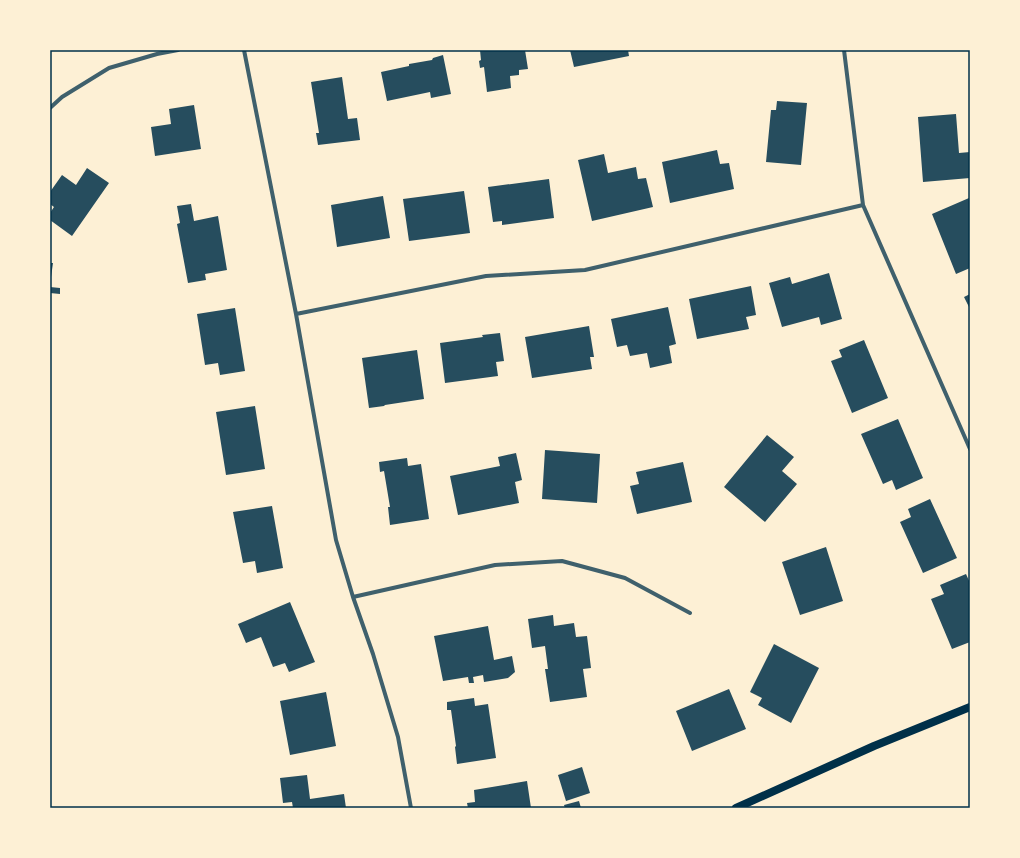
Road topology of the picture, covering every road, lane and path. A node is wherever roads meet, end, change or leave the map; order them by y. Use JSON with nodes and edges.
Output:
{"nodes":[{"id":1,"x":178,"y":50,"type":"edge"},
{"id":2,"x":244,"y":50,"type":"edge"},
{"id":3,"x":844,"y":50,"type":"edge"},
{"id":4,"x":50,"y":108,"type":"edge"},
{"id":5,"x":863,"y":205,"type":"junction"},
{"id":6,"x":296,"y":314,"type":"junction"},
{"id":7,"x":970,"y":449,"type":"edge"},
{"id":8,"x":353,"y":597,"type":"junction"},
{"id":9,"x":690,"y":613,"type":"dead end"},
{"id":10,"x":970,"y":707,"type":"edge"},
{"id":11,"x":411,"y":808,"type":"edge"},
{"id":12,"x":736,"y":808,"type":"edge"}],
"edges":[{"from":1,"to":4,"type":"street"},
{"from":2,"to":6,"type":"street"},
{"from":3,"to":5,"type":"street"},
{"from":5,"to":6,"type":"street"},
{"from":5,"to":7,"type":"street"},
{"from":6,"to":8,"type":"street"},
{"from":8,"to":9,"type":"street"},
{"from":8,"to":11,"type":"street"},
{"from":10,"to":12,"type":"main road"}]}
